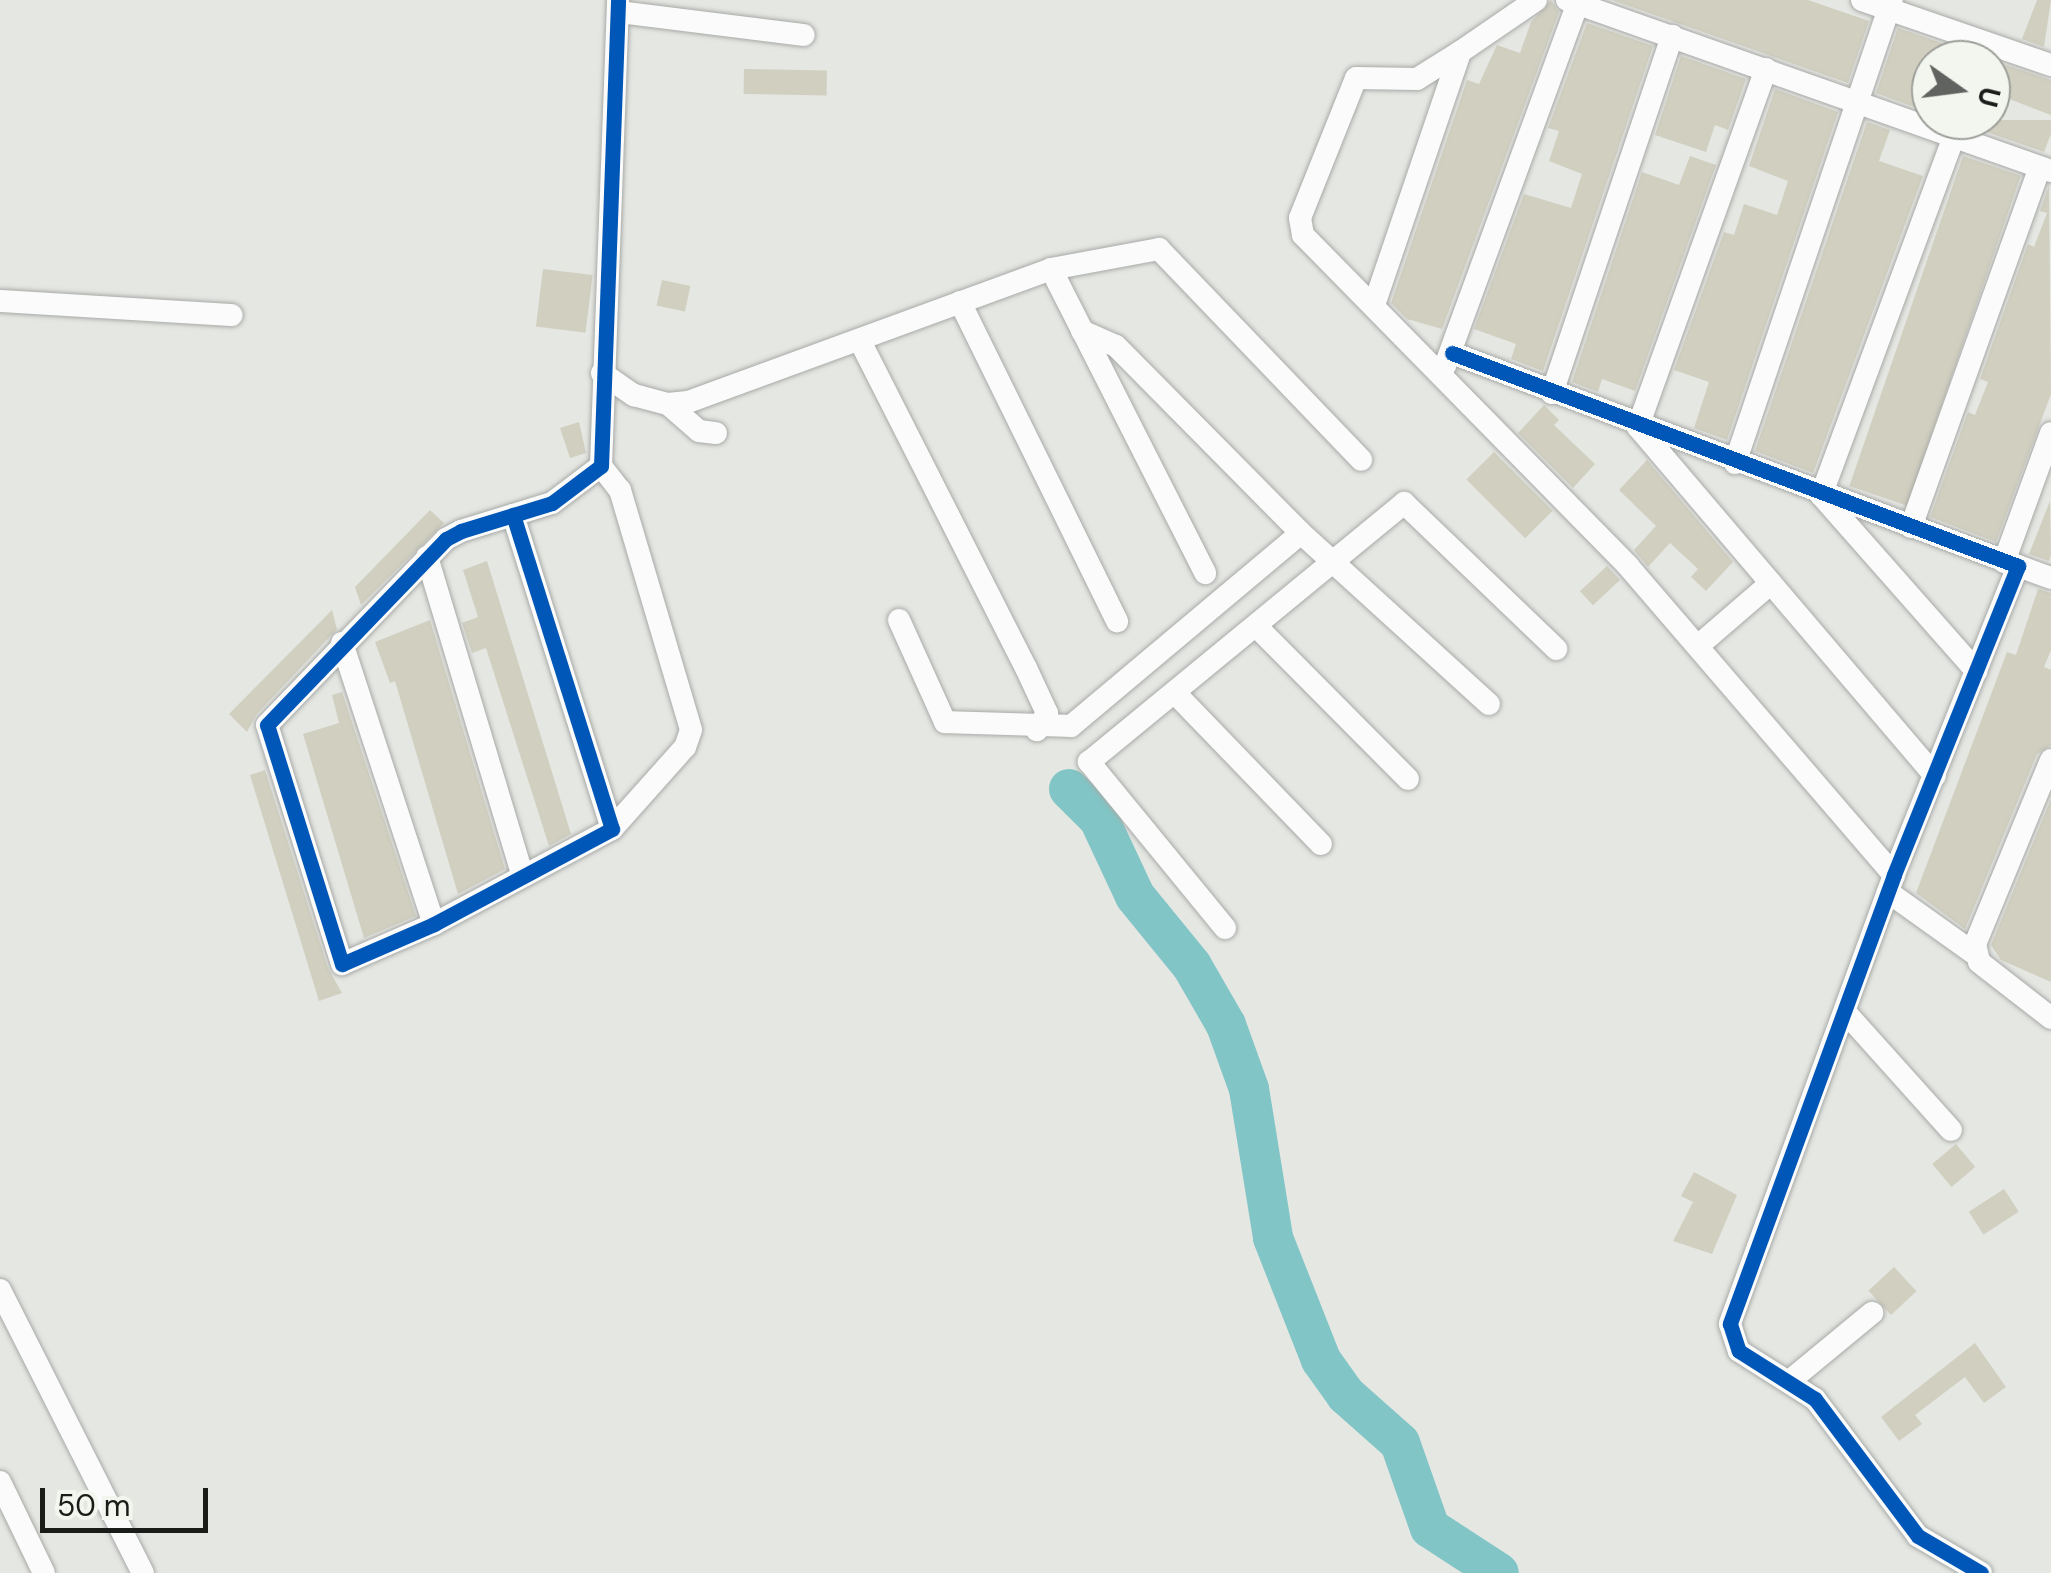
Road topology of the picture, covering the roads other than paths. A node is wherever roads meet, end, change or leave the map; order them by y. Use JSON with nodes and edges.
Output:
{"nodes":[{"id":1,"x":1536,"y":0,"type":"edge"},
{"id":2,"x":1862,"y":0,"type":"edge"},
{"id":3,"x":1572,"y":2,"type":"edge"},
{"id":4,"x":1890,"y":5,"type":"edge"},
{"id":5,"x":618,"y":6,"type":"edge"},
{"id":6,"x":804,"y":35,"type":"dead end"},
{"id":7,"x":1672,"y":36,"type":"junction"},
{"id":8,"x":1460,"y":52,"type":"junction"},
{"id":9,"x":2051,"y":64,"type":"edge"},
{"id":10,"x":1766,"y":69,"type":"junction"},
{"id":11,"x":1857,"y":102,"type":"junction"},
{"id":12,"x":1911,"y":123,"type":"edge"},
{"id":13,"x":1954,"y":140,"type":"edge"},
{"id":14,"x":1957,"y":140,"type":"edge"},
{"id":15,"x":2046,"y":169,"type":"edge"},
{"id":16,"x":1051,"y":269,"type":"junction"},
{"id":17,"x":0,"y":301,"type":"edge"},
{"id":18,"x":960,"y":302,"type":"junction"},
{"id":19,"x":1374,"y":305,"type":"junction"},
{"id":20,"x":232,"y":316,"type":"dead end"},
{"id":21,"x":1082,"y":331,"type":"junction"},
{"id":22,"x":860,"y":341,"type":"junction"},
{"id":23,"x":1452,"y":354,"type":"junction"},
{"id":24,"x":602,"y":373,"type":"junction"},
{"id":25,"x":1440,"y":374,"type":"junction"},
{"id":26,"x":1552,"y":393,"type":"junction"},
{"id":27,"x":668,"y":404,"type":"junction"},
{"id":28,"x":1638,"y":428,"type":"junction"},
{"id":29,"x":716,"y":433,"type":"dead end"},
{"id":30,"x":2051,"y":434,"type":"edge"},
{"id":31,"x":1361,"y":460,"type":"dead end"},
{"id":32,"x":1735,"y":463,"type":"junction"},
{"id":33,"x":2046,"y":463,"type":"edge"},
{"id":34,"x":601,"y":466,"type":"junction"},
{"id":35,"x":1821,"y":495,"type":"junction"},
{"id":36,"x":512,"y":515,"type":"junction"},
{"id":37,"x":1911,"y":527,"type":"junction"},
{"id":38,"x":1301,"y":533,"type":"junction"},
{"id":39,"x":427,"y":558,"type":"junction"},
{"id":40,"x":1335,"y":564,"type":"junction"},
{"id":41,"x":2011,"y":564,"type":"junction"},
{"id":42,"x":1205,"y":573,"type":"dead end"},
{"id":43,"x":2051,"y":578,"type":"edge"},
{"id":44,"x":1771,"y":583,"type":"junction"},
{"id":45,"x":899,"y":620,"type":"dead end"},
{"id":46,"x":1117,"y":621,"type":"dead end"},
{"id":47,"x":1257,"y":627,"type":"junction"},
{"id":48,"x":342,"y":643,"type":"junction"},
{"id":49,"x":1698,"y":646,"type":"junction"},
{"id":50,"x":1556,"y":648,"type":"dead end"},
{"id":51,"x":1976,"y":672,"type":"junction"},
{"id":52,"x":1175,"y":693,"type":"junction"},
{"id":53,"x":1489,"y":704,"type":"dead end"},
{"id":54,"x":1038,"y":730,"type":"junction"},
{"id":55,"x":2051,"y":760,"type":"edge"},
{"id":56,"x":1935,"y":776,"type":"junction"},
{"id":57,"x":1408,"y":779,"type":"dead end"},
{"id":58,"x":612,"y":829,"type":"junction"},
{"id":59,"x":1321,"y":844,"type":"dead end"},
{"id":60,"x":523,"y":876,"type":"junction"},
{"id":61,"x":1891,"y":884,"type":"junction"},
{"id":62,"x":434,"y":924,"type":"junction"},
{"id":63,"x":1226,"y":928,"type":"dead end"},
{"id":64,"x":1975,"y":954,"type":"junction"},
{"id":65,"x":1846,"y":1013,"type":"junction"},
{"id":66,"x":2051,"y":1018,"type":"edge"},
{"id":67,"x":1951,"y":1130,"type":"dead end"},
{"id":68,"x":0,"y":1290,"type":"edge"},
{"id":69,"x":1872,"y":1313,"type":"dead end"},
{"id":70,"x":1792,"y":1379,"type":"junction"},
{"id":71,"x":0,"y":1482,"type":"edge"},
{"id":72,"x":44,"y":1573,"type":"edge"},
{"id":73,"x":143,"y":1573,"type":"edge"},
{"id":74,"x":1981,"y":1573,"type":"edge"}],
"edges":[{"from":1,"to":8,"type":"street"},
{"from":2,"to":4,"type":"street"},
{"from":3,"to":7,"type":"street"},
{"from":3,"to":23,"type":"street"},
{"from":4,"to":9,"type":"street"},
{"from":4,"to":11,"type":"street"},
{"from":5,"to":6,"type":"street"},
{"from":5,"to":24,"type":"street"},
{"from":7,"to":10,"type":"street"},
{"from":7,"to":26,"type":"street"},
{"from":8,"to":19,"type":"street"},
{"from":8,"to":19,"type":"street"},
{"from":10,"to":11,"type":"street"},
{"from":10,"to":28,"type":"street"},
{"from":11,"to":12,"type":"street"},
{"from":11,"to":32,"type":"street"},
{"from":13,"to":35,"type":"street"},
{"from":14,"to":15,"type":"street"},
{"from":15,"to":37,"type":"street"},
{"from":16,"to":18,"type":"street"},
{"from":16,"to":21,"type":"street"},
{"from":16,"to":31,"type":"street"},
{"from":17,"to":20,"type":"street"},
{"from":18,"to":22,"type":"street"},
{"from":18,"to":46,"type":"street"},
{"from":19,"to":25,"type":"street"},
{"from":21,"to":38,"type":"street"},
{"from":21,"to":42,"type":"street"},
{"from":22,"to":27,"type":"street"},
{"from":22,"to":54,"type":"street"},
{"from":23,"to":25,"type":"street"},
{"from":23,"to":26,"type":"street"},
{"from":24,"to":27,"type":"street"},
{"from":24,"to":34,"type":"street"},
{"from":25,"to":49,"type":"street"},
{"from":26,"to":28,"type":"street"},
{"from":27,"to":29,"type":"street"},
{"from":28,"to":32,"type":"street"},
{"from":28,"to":44,"type":"street"},
{"from":30,"to":33,"type":"street"},
{"from":32,"to":35,"type":"street"},
{"from":33,"to":41,"type":"street"},
{"from":34,"to":36,"type":"street"},
{"from":34,"to":58,"type":"street"},
{"from":35,"to":37,"type":"street"},
{"from":35,"to":51,"type":"street"},
{"from":36,"to":39,"type":"street"},
{"from":36,"to":58,"type":"street"},
{"from":37,"to":41,"type":"street"},
{"from":38,"to":40,"type":"street"},
{"from":38,"to":54,"type":"street"},
{"from":39,"to":48,"type":"street"},
{"from":39,"to":60,"type":"street"},
{"from":40,"to":47,"type":"street"},
{"from":40,"to":50,"type":"street"},
{"from":40,"to":53,"type":"street"},
{"from":41,"to":43,"type":"street"},
{"from":41,"to":51,"type":"street"},
{"from":44,"to":49,"type":"street"},
{"from":44,"to":56,"type":"street"},
{"from":45,"to":54,"type":"street"},
{"from":47,"to":52,"type":"street"},
{"from":47,"to":57,"type":"street"},
{"from":48,"to":62,"type":"street"},
{"from":48,"to":62,"type":"street"},
{"from":49,"to":61,"type":"street"},
{"from":51,"to":56,"type":"street"},
{"from":52,"to":59,"type":"street"},
{"from":52,"to":63,"type":"street"},
{"from":55,"to":64,"type":"street"},
{"from":56,"to":61,"type":"street"},
{"from":58,"to":60,"type":"street"},
{"from":60,"to":62,"type":"street"},
{"from":61,"to":64,"type":"street"},
{"from":61,"to":65,"type":"street"},
{"from":64,"to":66,"type":"street"},
{"from":65,"to":67,"type":"street"},
{"from":65,"to":70,"type":"street"},
{"from":68,"to":73,"type":"street"},
{"from":69,"to":70,"type":"street"},
{"from":70,"to":74,"type":"street"},
{"from":71,"to":72,"type":"street"}]}
